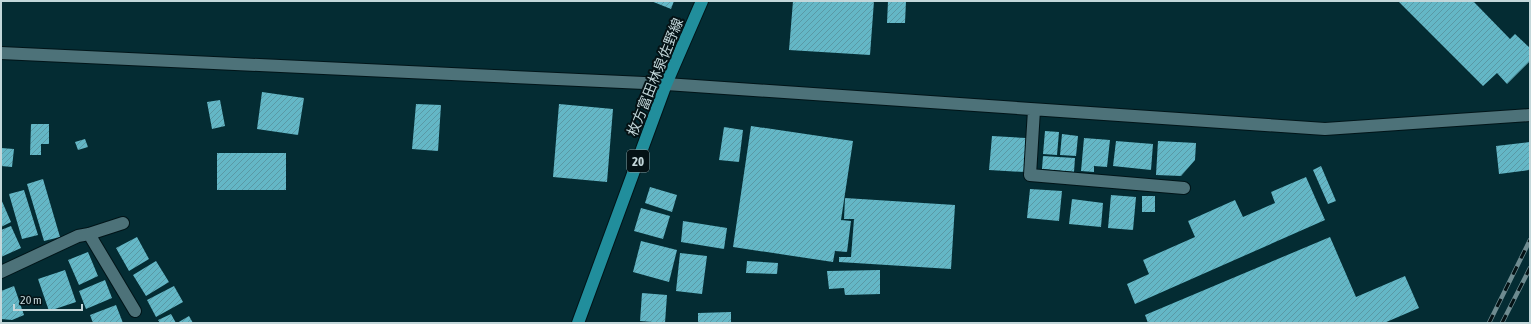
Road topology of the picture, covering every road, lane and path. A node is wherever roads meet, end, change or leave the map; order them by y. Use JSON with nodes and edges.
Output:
{"nodes":[{"id":1,"x":702,"y":1,"type":"edge"},
{"id":2,"x":1,"y":52,"type":"edge"},
{"id":3,"x":666,"y":84,"type":"junction"},
{"id":4,"x":1034,"y":110,"type":"junction"},
{"id":5,"x":1530,"y":115,"type":"edge"},
{"id":6,"x":1184,"y":188,"type":"dead end"},
{"id":7,"x":123,"y":222,"type":"dead end"},
{"id":8,"x":89,"y":234,"type":"junction"},
{"id":9,"x":1,"y":272,"type":"edge"},
{"id":10,"x":135,"y":311,"type":"dead end"},
{"id":11,"x":578,"y":323,"type":"edge"}],
"edges":[{"from":1,"to":3,"type":"main road","name":"枚方富田林泉佐野線","number":"20"},
{"from":2,"to":3,"type":"street"},
{"from":3,"to":4,"type":"street"},
{"from":3,"to":11,"type":"main road","name":"枚方富田林泉佐野線","number":"20"},
{"from":4,"to":5,"type":"street"},
{"from":4,"to":6,"type":"street"},
{"from":7,"to":8,"type":"street"},
{"from":8,"to":9,"type":"street"},
{"from":8,"to":10,"type":"street"}]}
